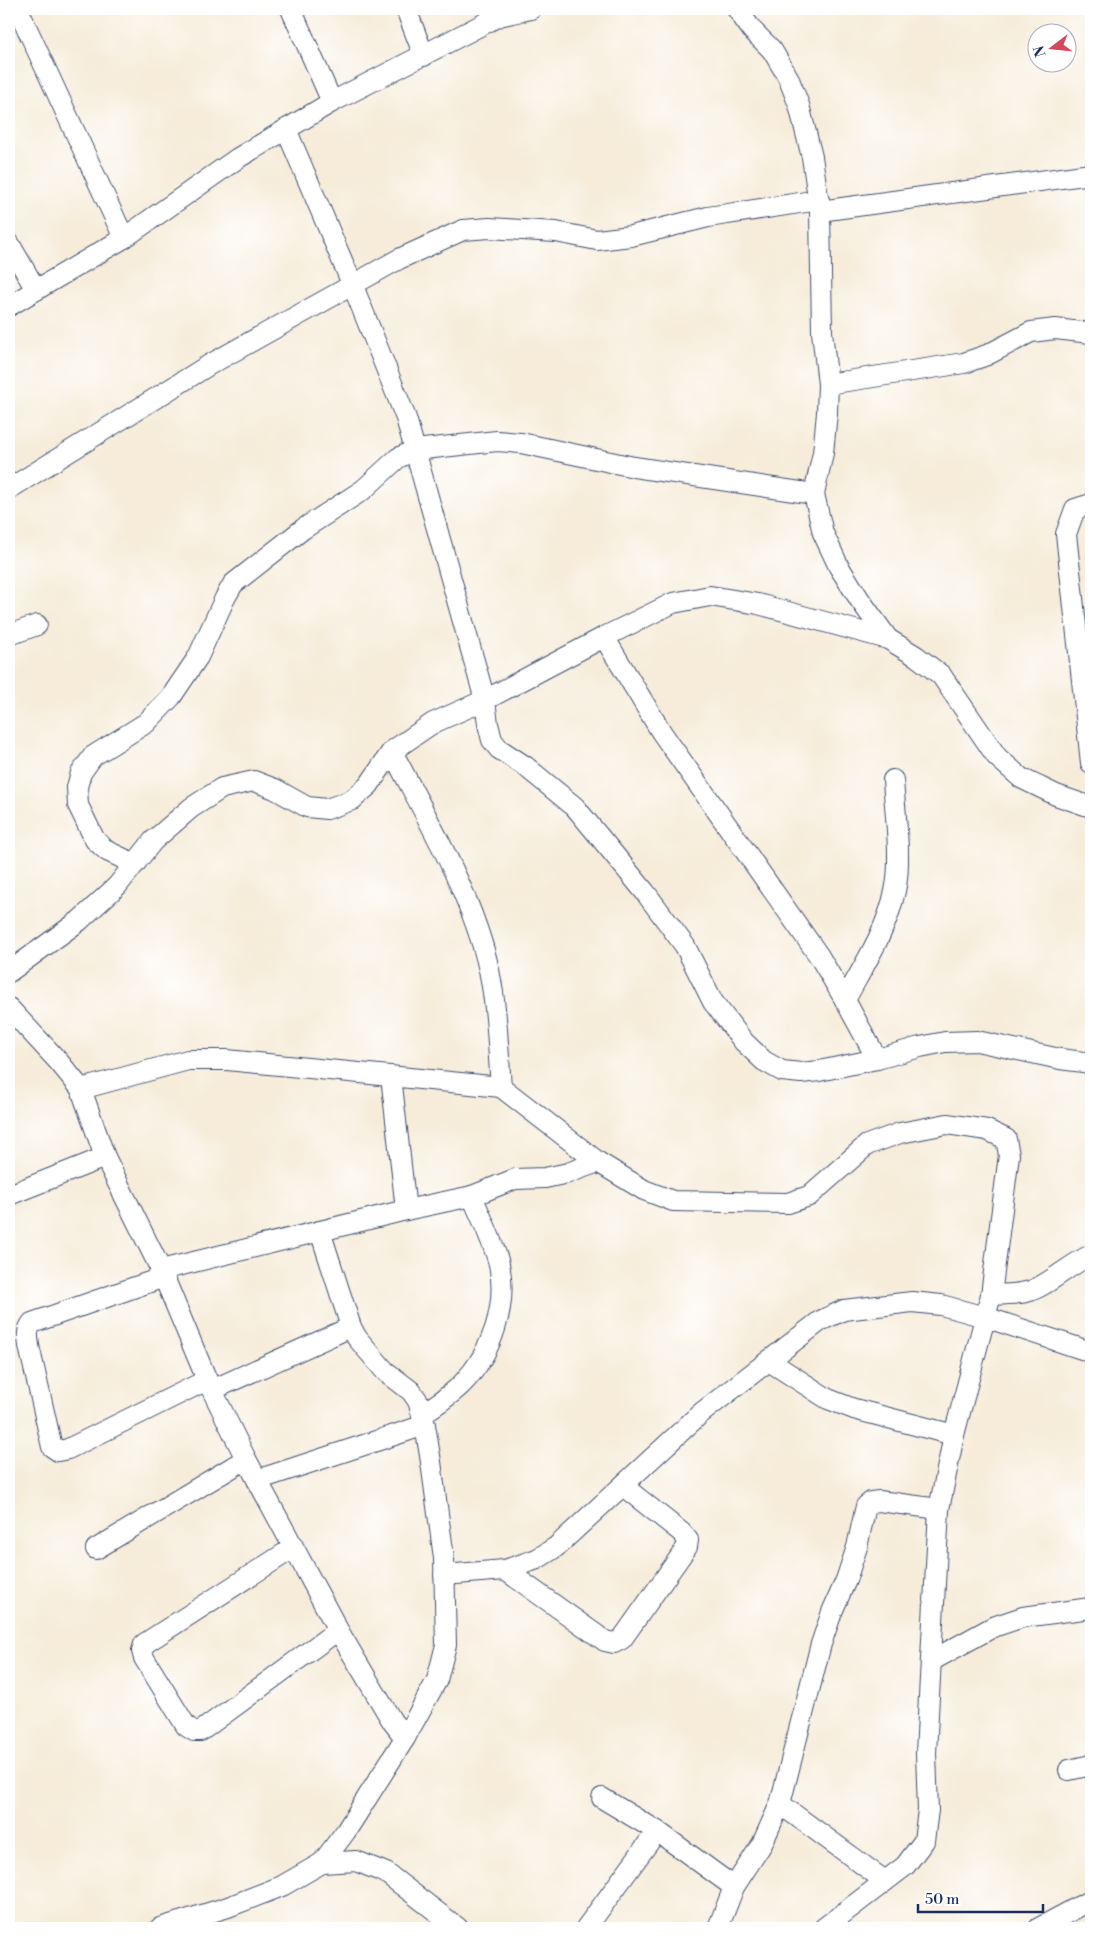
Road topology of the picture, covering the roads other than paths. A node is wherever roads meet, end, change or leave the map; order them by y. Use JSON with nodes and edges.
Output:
{"nodes":[{"id":1,"x":18,"y":9,"type":"edge"},
{"id":2,"x":291,"y":9,"type":"edge"},
{"id":3,"x":406,"y":9,"type":"edge"},
{"id":4,"x":531,"y":9,"type":"edge"},
{"id":5,"x":737,"y":9,"type":"edge"},
{"id":6,"x":498,"y":12,"type":"edge"},
{"id":7,"x":424,"y":56,"type":"junction"},
{"id":8,"x":332,"y":102,"type":"junction"},
{"id":9,"x":286,"y":129,"type":"junction"},
{"id":10,"x":1091,"y":174,"type":"edge"},
{"id":11,"x":819,"y":206,"type":"junction"},
{"id":12,"x":124,"y":238,"type":"junction"},
{"id":13,"x":9,"y":244,"type":"edge"},
{"id":14,"x":352,"y":286,"type":"junction"},
{"id":15,"x":36,"y":290,"type":"junction"},
{"id":16,"x":9,"y":306,"type":"edge"},
{"id":17,"x":1091,"y":333,"type":"edge"},
{"id":18,"x":828,"y":384,"type":"junction"},
{"id":19,"x":415,"y":450,"type":"junction"},
{"id":20,"x":9,"y":489,"type":"edge"},
{"id":21,"x":814,"y":494,"type":"junction"},
{"id":22,"x":1091,"y":504,"type":"edge"},
{"id":23,"x":37,"y":625,"type":"dead end"},
{"id":24,"x":9,"y":635,"type":"edge"},
{"id":25,"x":604,"y":637,"type":"junction"},
{"id":26,"x":888,"y":639,"type":"junction"},
{"id":27,"x":484,"y":700,"type":"junction"},
{"id":28,"x":392,"y":752,"type":"junction"},
{"id":29,"x":1091,"y":763,"type":"edge"},
{"id":30,"x":893,"y":780,"type":"dead end"},
{"id":31,"x":1091,"y":807,"type":"edge"},
{"id":32,"x":135,"y":864,"type":"junction"},
{"id":33,"x":9,"y":972,"type":"edge"},
{"id":34,"x":845,"y":1000,"type":"junction"},
{"id":35,"x":9,"y":1008,"type":"edge"},
{"id":36,"x":876,"y":1059,"type":"junction"},
{"id":37,"x":1091,"y":1063,"type":"edge"},
{"id":38,"x":391,"y":1076,"type":"junction"},
{"id":39,"x":500,"y":1087,"type":"junction"},
{"id":40,"x":82,"y":1090,"type":"junction"},
{"id":41,"x":105,"y":1157,"type":"junction"},
{"id":42,"x":598,"y":1162,"type":"junction"},
{"id":43,"x":9,"y":1195,"type":"edge"},
{"id":44,"x":472,"y":1196,"type":"junction"},
{"id":45,"x":406,"y":1210,"type":"junction"},
{"id":46,"x":320,"y":1230,"type":"junction"},
{"id":47,"x":1091,"y":1255,"type":"edge"},
{"id":48,"x":162,"y":1273,"type":"junction"},
{"id":49,"x":991,"y":1295,"type":"junction"},
{"id":50,"x":985,"y":1317,"type":"junction"},
{"id":51,"x":351,"y":1327,"type":"junction"},
{"id":52,"x":1091,"y":1352,"type":"edge"},
{"id":53,"x":769,"y":1361,"type":"junction"},
{"id":54,"x":209,"y":1385,"type":"junction"},
{"id":55,"x":423,"y":1420,"type":"junction"},
{"id":56,"x":954,"y":1435,"type":"junction"},
{"id":57,"x":246,"y":1459,"type":"junction"},
{"id":58,"x":257,"y":1480,"type":"junction"},
{"id":59,"x":623,"y":1486,"type":"junction"},
{"id":60,"x":939,"y":1509,"type":"junction"},
{"id":61,"x":292,"y":1548,"type":"junction"},
{"id":62,"x":96,"y":1549,"type":"dead end"},
{"id":63,"x":506,"y":1570,"type":"junction"},
{"id":64,"x":444,"y":1575,"type":"junction"},
{"id":65,"x":1091,"y":1608,"type":"edge"},
{"id":66,"x":338,"y":1630,"type":"junction"},
{"id":67,"x":931,"y":1662,"type":"junction"},
{"id":68,"x":405,"y":1738,"type":"junction"},
{"id":69,"x":1091,"y":1765,"type":"edge"},
{"id":70,"x":1069,"y":1770,"type":"dead end"},
{"id":71,"x":602,"y":1798,"type":"dead end"},
{"id":72,"x":780,"y":1804,"type":"junction"},
{"id":73,"x":656,"y":1832,"type":"junction"},
{"id":74,"x":322,"y":1863,"type":"junction"},
{"id":75,"x":885,"y":1881,"type":"junction"},
{"id":76,"x":734,"y":1888,"type":"junction"},
{"id":77,"x":1091,"y":1900,"type":"edge"},
{"id":78,"x":160,"y":1928,"type":"edge"},
{"id":79,"x":458,"y":1928,"type":"edge"},
{"id":80,"x":586,"y":1928,"type":"edge"},
{"id":81,"x":718,"y":1928,"type":"edge"},
{"id":82,"x":824,"y":1928,"type":"edge"},
{"id":83,"x":1039,"y":1928,"type":"edge"}],
"edges":[{"from":1,"to":12,"type":"street"},
{"from":2,"to":8,"type":"street"},
{"from":3,"to":7,"type":"street"},
{"from":4,"to":6,"type":"street"},
{"from":5,"to":11,"type":"street"},
{"from":6,"to":7,"type":"street"},
{"from":7,"to":8,"type":"street"},
{"from":8,"to":9,"type":"street"},
{"from":9,"to":12,"type":"street"},
{"from":9,"to":14,"type":"street"},
{"from":10,"to":11,"type":"street"},
{"from":11,"to":14,"type":"street"},
{"from":11,"to":18,"type":"street"},
{"from":12,"to":15,"type":"street"},
{"from":13,"to":15,"type":"street"},
{"from":14,"to":19,"type":"street"},
{"from":14,"to":20,"type":"street"},
{"from":15,"to":16,"type":"street"},
{"from":17,"to":18,"type":"street"},
{"from":18,"to":21,"type":"street"},
{"from":19,"to":21,"type":"street"},
{"from":19,"to":27,"type":"street"},
{"from":19,"to":32,"type":"street"},
{"from":21,"to":26,"type":"street"},
{"from":22,"to":29,"type":"street"},
{"from":23,"to":24,"type":"street"},
{"from":25,"to":26,"type":"street"},
{"from":25,"to":27,"type":"street"},
{"from":25,"to":34,"type":"street"},
{"from":26,"to":31,"type":"street"},
{"from":27,"to":28,"type":"street"},
{"from":27,"to":36,"type":"street"},
{"from":28,"to":32,"type":"street"},
{"from":28,"to":39,"type":"street"},
{"from":30,"to":34,"type":"street"},
{"from":32,"to":33,"type":"street"},
{"from":34,"to":36,"type":"street"},
{"from":35,"to":40,"type":"street"},
{"from":36,"to":37,"type":"street"},
{"from":38,"to":39,"type":"street"},
{"from":38,"to":40,"type":"street"},
{"from":38,"to":45,"type":"street"},
{"from":39,"to":42,"type":"street"},
{"from":40,"to":41,"type":"street"},
{"from":41,"to":43,"type":"street"},
{"from":41,"to":48,"type":"street"},
{"from":42,"to":44,"type":"street"},
{"from":42,"to":49,"type":"street"},
{"from":44,"to":45,"type":"street"},
{"from":44,"to":55,"type":"street"},
{"from":45,"to":46,"type":"street"},
{"from":46,"to":48,"type":"street"},
{"from":46,"to":51,"type":"street"},
{"from":47,"to":49,"type":"street"},
{"from":48,"to":54,"type":"street"},
{"from":48,"to":54,"type":"street"},
{"from":49,"to":50,"type":"street"},
{"from":50,"to":52,"type":"street"},
{"from":50,"to":53,"type":"street"},
{"from":50,"to":56,"type":"street"},
{"from":51,"to":54,"type":"street"},
{"from":51,"to":55,"type":"street"},
{"from":53,"to":56,"type":"street"},
{"from":53,"to":59,"type":"street"},
{"from":54,"to":57,"type":"street"},
{"from":55,"to":58,"type":"street"},
{"from":55,"to":64,"type":"street"},
{"from":56,"to":60,"type":"street"},
{"from":57,"to":58,"type":"street"},
{"from":57,"to":62,"type":"street"},
{"from":58,"to":61,"type":"street"},
{"from":59,"to":63,"type":"street"},
{"from":59,"to":63,"type":"street"},
{"from":60,"to":67,"type":"street"},
{"from":60,"to":72,"type":"street"},
{"from":61,"to":66,"type":"street"},
{"from":61,"to":66,"type":"street"},
{"from":63,"to":64,"type":"street"},
{"from":64,"to":68,"type":"street"},
{"from":65,"to":67,"type":"street"},
{"from":66,"to":68,"type":"street"},
{"from":67,"to":75,"type":"street"},
{"from":68,"to":74,"type":"street"},
{"from":69,"to":70,"type":"street"},
{"from":71,"to":73,"type":"street"},
{"from":72,"to":75,"type":"street"},
{"from":72,"to":76,"type":"street"},
{"from":73,"to":76,"type":"street"},
{"from":73,"to":80,"type":"street"},
{"from":74,"to":78,"type":"street"},
{"from":74,"to":79,"type":"street"},
{"from":75,"to":82,"type":"street"},
{"from":76,"to":81,"type":"street"},
{"from":77,"to":83,"type":"street"}]}
